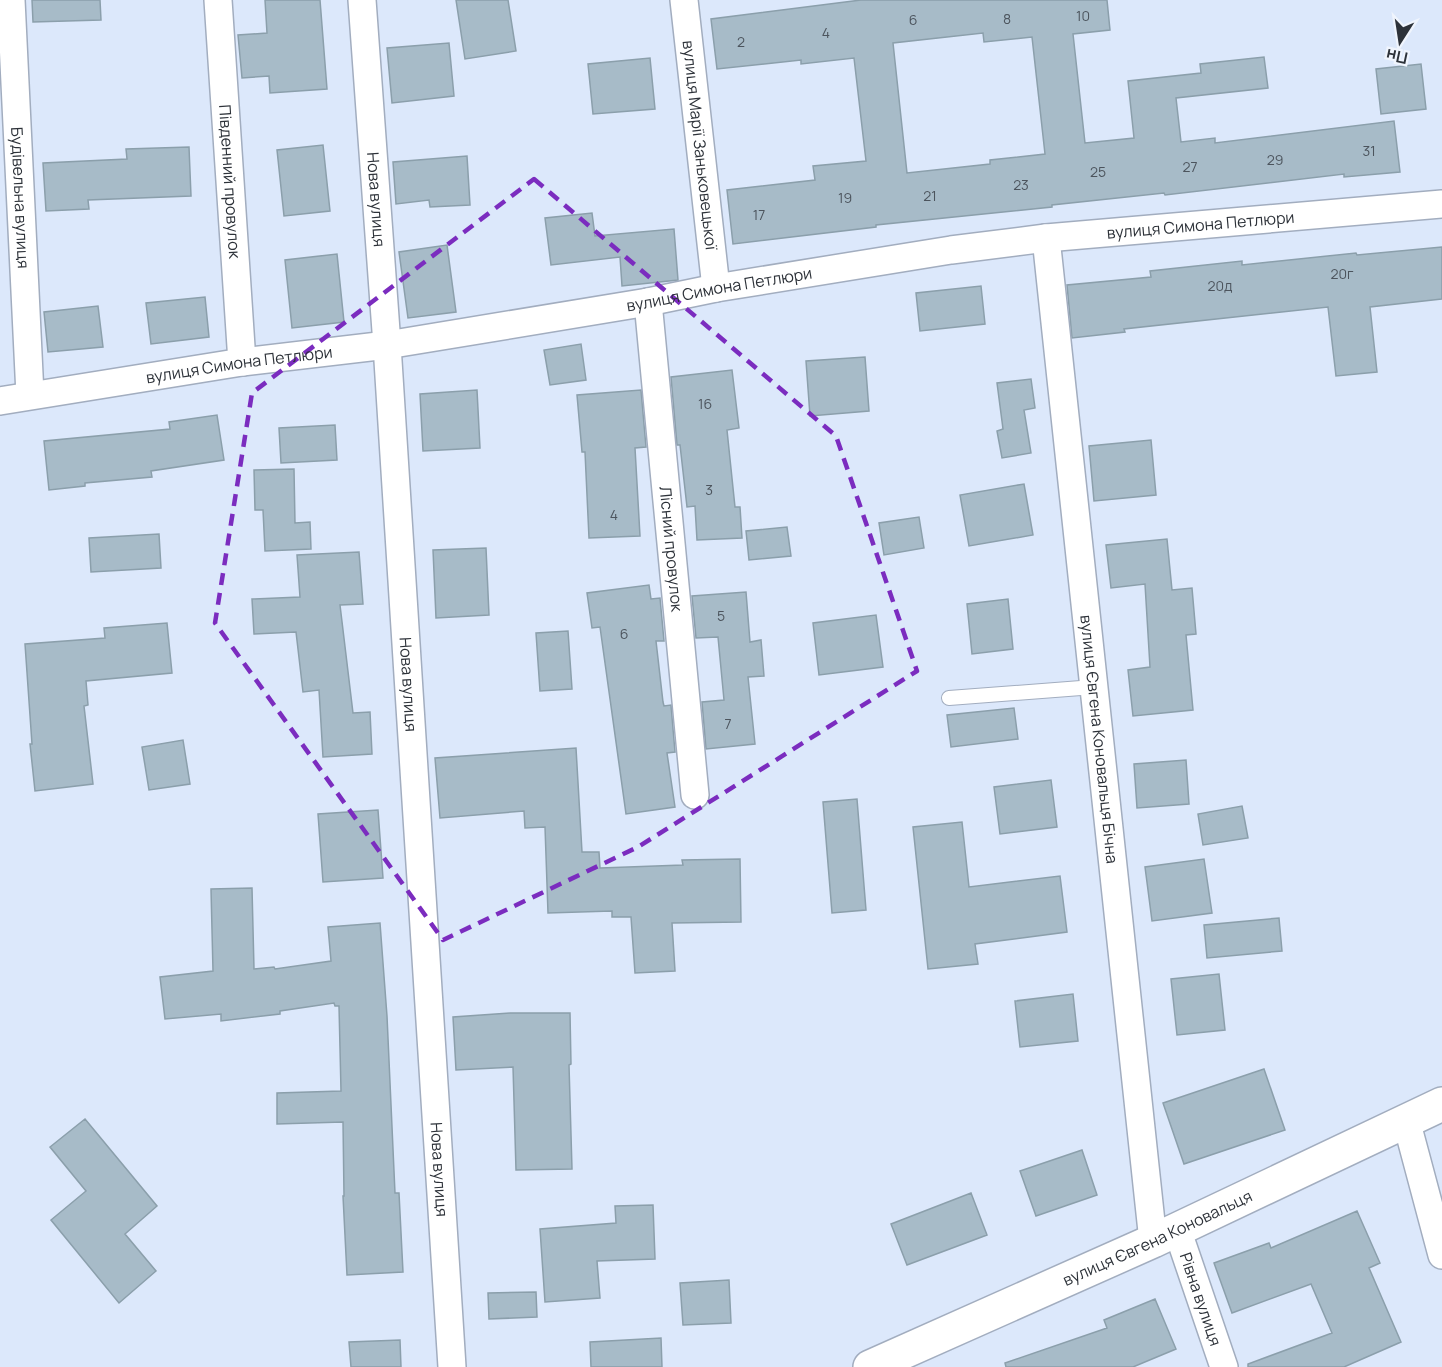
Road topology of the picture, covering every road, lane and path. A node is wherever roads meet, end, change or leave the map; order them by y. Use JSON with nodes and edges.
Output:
{"nodes":[{"id":1,"x":11,"y":0,"type":"edge"},
{"id":2,"x":218,"y":0,"type":"edge"},
{"id":3,"x":362,"y":0,"type":"edge"},
{"id":4,"x":684,"y":0,"type":"edge"},
{"id":5,"x":1442,"y":204,"type":"edge"},
{"id":6,"x":1046,"y":238,"type":"junction"},
{"id":7,"x":716,"y":288,"type":"junction"},
{"id":8,"x":648,"y":302,"type":"junction"},
{"id":9,"x":387,"y":345,"type":"junction"},
{"id":10,"x":242,"y":362,"type":"junction"},
{"id":11,"x":30,"y":395,"type":"junction"},
{"id":12,"x":0,"y":401,"type":"edge"},
{"id":13,"x":1094,"y":687,"type":"junction"},
{"id":14,"x":948,"y":698,"type":"dead end"},
{"id":15,"x":695,"y":795,"type":"dead end"},
{"id":16,"x":1442,"y":1104,"type":"edge"},
{"id":17,"x":1406,"y":1120,"type":"junction"},
{"id":18,"x":1165,"y":1235,"type":"junction"},
{"id":19,"x":1442,"y":1256,"type":"edge"},
{"id":20,"x":452,"y":1367,"type":"edge"},
{"id":21,"x":870,"y":1367,"type":"edge"},
{"id":22,"x":1224,"y":1367,"type":"edge"}],
"edges":[{"from":1,"to":11,"type":"street","name":"Будівельна вулиця"},
{"from":2,"to":10,"type":"street","name":"Південний провулок"},
{"from":3,"to":9,"type":"street","name":"Нова вулиця"},
{"from":4,"to":7,"type":"street","name":"вулиця Марії Заньковецької"},
{"from":5,"to":6,"type":"street","name":"вулиця Симона Петлюри"},
{"from":6,"to":7,"type":"street","name":"вулиця Симона Петлюри"},
{"from":6,"to":13,"type":"street","name":"вулиця Євгена Коновальця Бічна"},
{"from":7,"to":8,"type":"street","name":"вулиця Симона Петлюри"},
{"from":8,"to":9,"type":"street","name":"вулиця Симона Петлюри"},
{"from":8,"to":15,"type":"street","name":"Лісний провулок"},
{"from":9,"to":10,"type":"street","name":"вулиця Симона Петлюри"},
{"from":9,"to":20,"type":"street","name":"Нова вулиця"},
{"from":10,"to":11,"type":"street","name":"вулиця Симона Петлюри"},
{"from":11,"to":12,"type":"street","name":"вулиця Симона Петлюри"},
{"from":13,"to":14,"type":"lane"},
{"from":13,"to":18,"type":"street","name":"вулиця Євгена Коновальця Бічна"},
{"from":16,"to":17,"type":"street","name":"вулиця Євгена Коновальця"},
{"from":17,"to":18,"type":"street","name":"вулиця Євгена Коновальця"},
{"from":17,"to":19,"type":"street"},
{"from":18,"to":21,"type":"street","name":"вулиця Євгена Коновальця"},
{"from":18,"to":22,"type":"street","name":"Рівна вулиця"}]}
